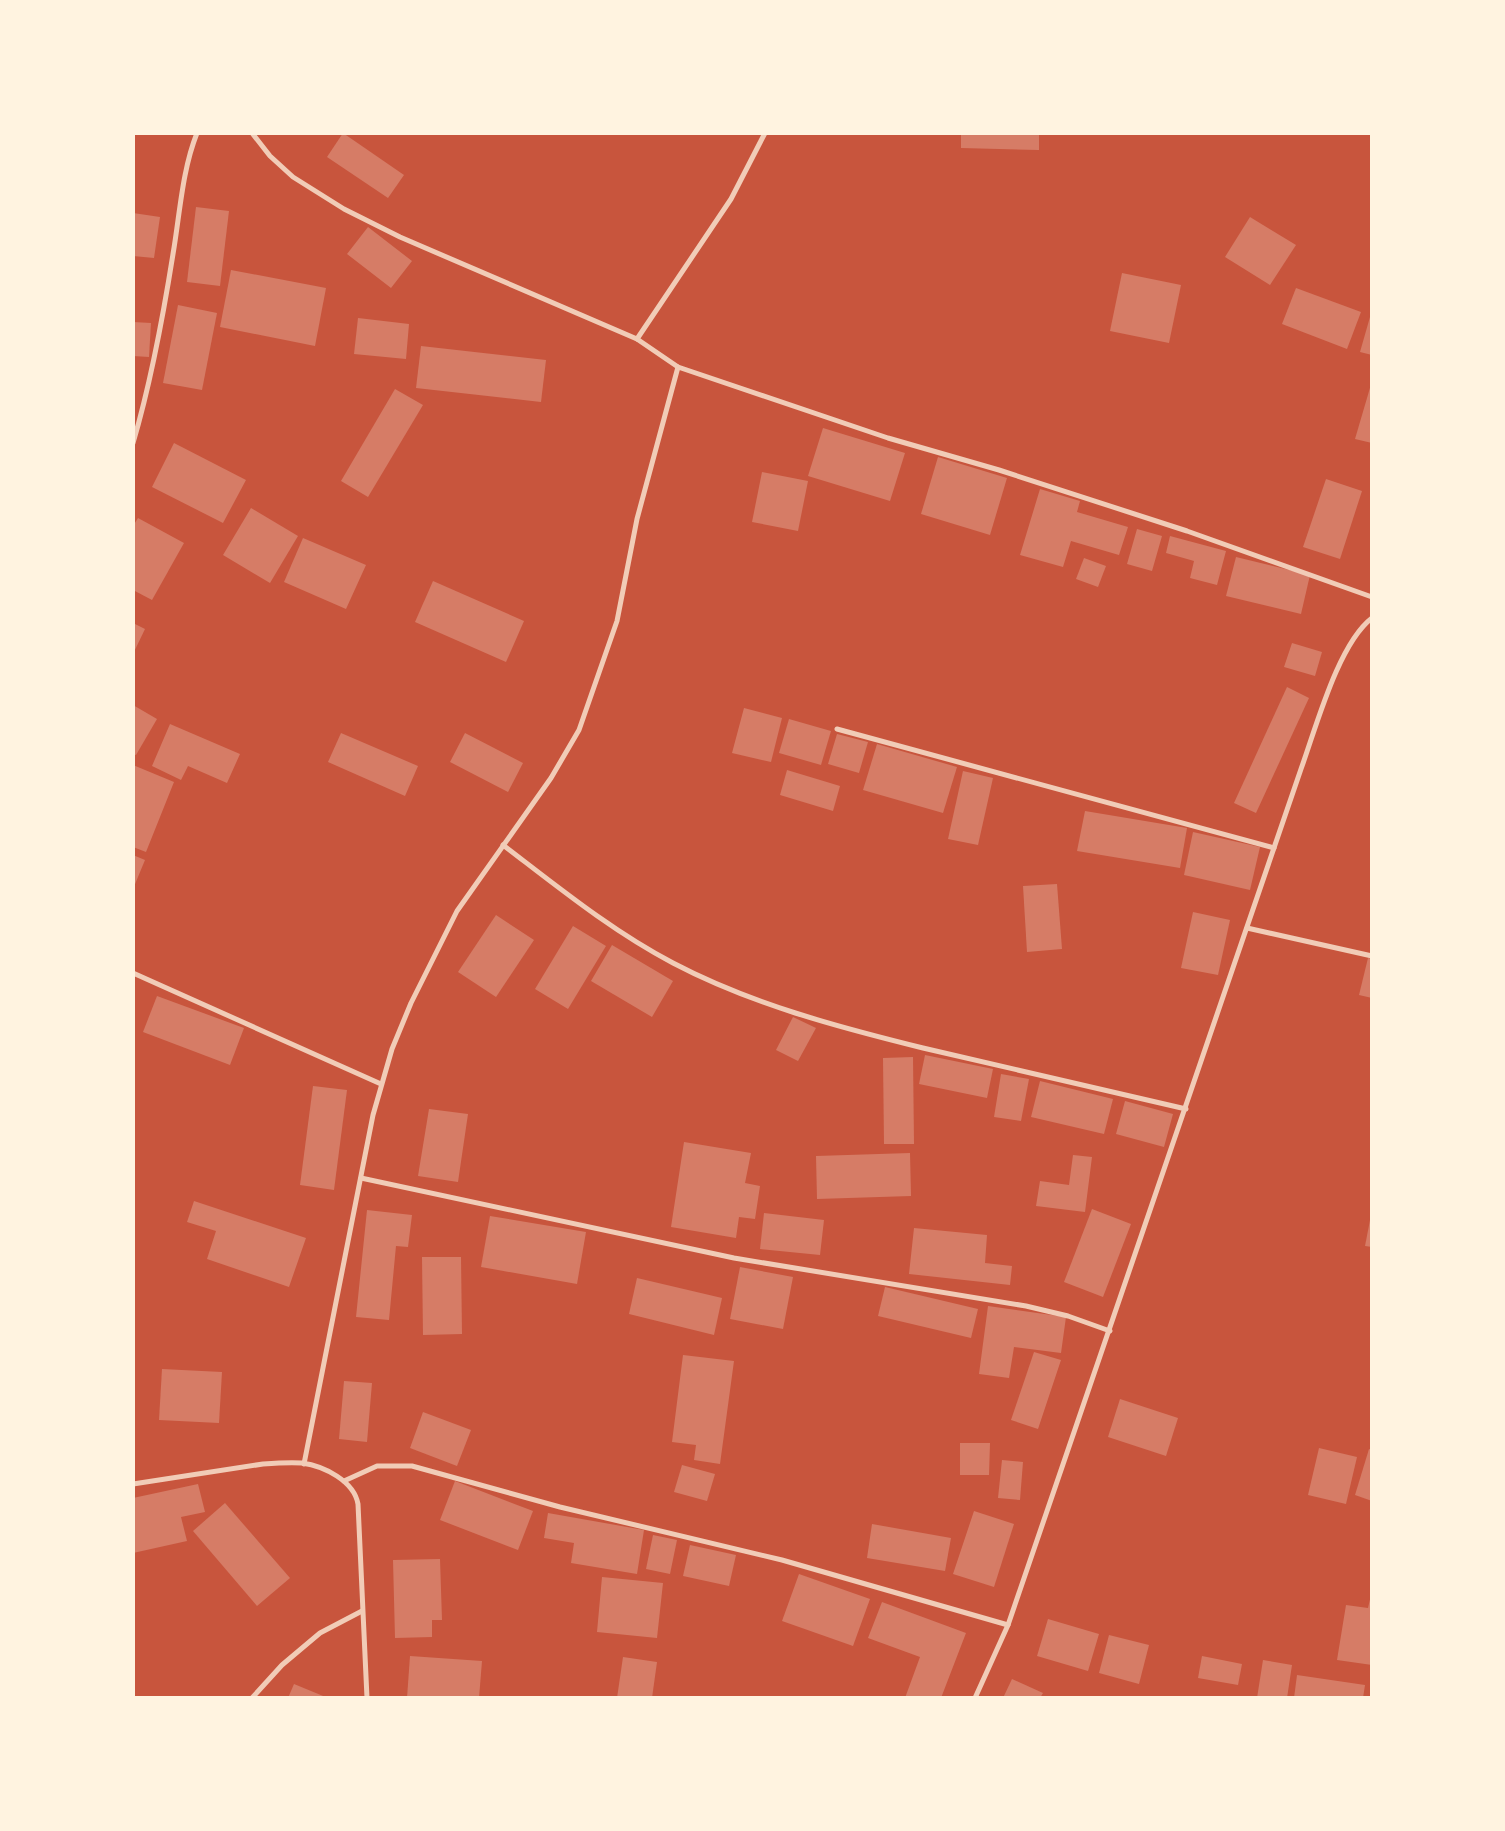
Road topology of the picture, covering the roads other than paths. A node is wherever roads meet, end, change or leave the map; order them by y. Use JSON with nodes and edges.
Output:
{"nodes":[{"id":1,"x":198,"y":133,"type":"edge"},
{"id":2,"x":251,"y":133,"type":"edge"},
{"id":3,"x":765,"y":133,"type":"edge"},
{"id":4,"x":636,"y":339,"type":"junction"},
{"id":5,"x":678,"y":367,"type":"junction"},
{"id":6,"x":133,"y":443,"type":"edge"},
{"id":7,"x":1372,"y":597,"type":"edge"},
{"id":8,"x":1372,"y":618,"type":"edge"},
{"id":9,"x":837,"y":729,"type":"dead end"},
{"id":10,"x":503,"y":845,"type":"junction"},
{"id":11,"x":1274,"y":848,"type":"junction"},
{"id":12,"x":1247,"y":928,"type":"junction"},
{"id":13,"x":1372,"y":956,"type":"edge"},
{"id":14,"x":133,"y":973,"type":"edge"},
{"id":15,"x":382,"y":1084,"type":"junction"},
{"id":16,"x":1186,"y":1109,"type":"junction"},
{"id":17,"x":361,"y":1178,"type":"junction"},
{"id":18,"x":1110,"y":1331,"type":"junction"},
{"id":19,"x":304,"y":1464,"type":"junction"},
{"id":20,"x":344,"y":1481,"type":"junction"},
{"id":21,"x":133,"y":1484,"type":"edge"},
{"id":22,"x":362,"y":1611,"type":"junction"},
{"id":23,"x":1008,"y":1625,"type":"junction"},
{"id":24,"x":252,"y":1698,"type":"edge"},
{"id":25,"x":367,"y":1698,"type":"edge"},
{"id":26,"x":975,"y":1698,"type":"edge"}],
"edges":[{"from":1,"to":6,"type":"lane"},
{"from":2,"to":4,"type":"lane"},
{"from":3,"to":4,"type":"lane"},
{"from":4,"to":5,"type":"lane"},
{"from":5,"to":7,"type":"lane"},
{"from":5,"to":10,"type":"lane"},
{"from":8,"to":11,"type":"lane"},
{"from":9,"to":11,"type":"lane"},
{"from":10,"to":15,"type":"lane"},
{"from":10,"to":16,"type":"lane"},
{"from":11,"to":12,"type":"lane"},
{"from":12,"to":13,"type":"lane"},
{"from":12,"to":16,"type":"lane"},
{"from":14,"to":15,"type":"lane"},
{"from":15,"to":17,"type":"lane"},
{"from":16,"to":18,"type":"lane"},
{"from":17,"to":18,"type":"lane"},
{"from":17,"to":19,"type":"lane"},
{"from":18,"to":23,"type":"lane"},
{"from":19,"to":20,"type":"lane"},
{"from":19,"to":21,"type":"lane"},
{"from":20,"to":22,"type":"lane"},
{"from":20,"to":23,"type":"lane"},
{"from":22,"to":24,"type":"lane"},
{"from":22,"to":25,"type":"lane"},
{"from":23,"to":26,"type":"lane"}]}
